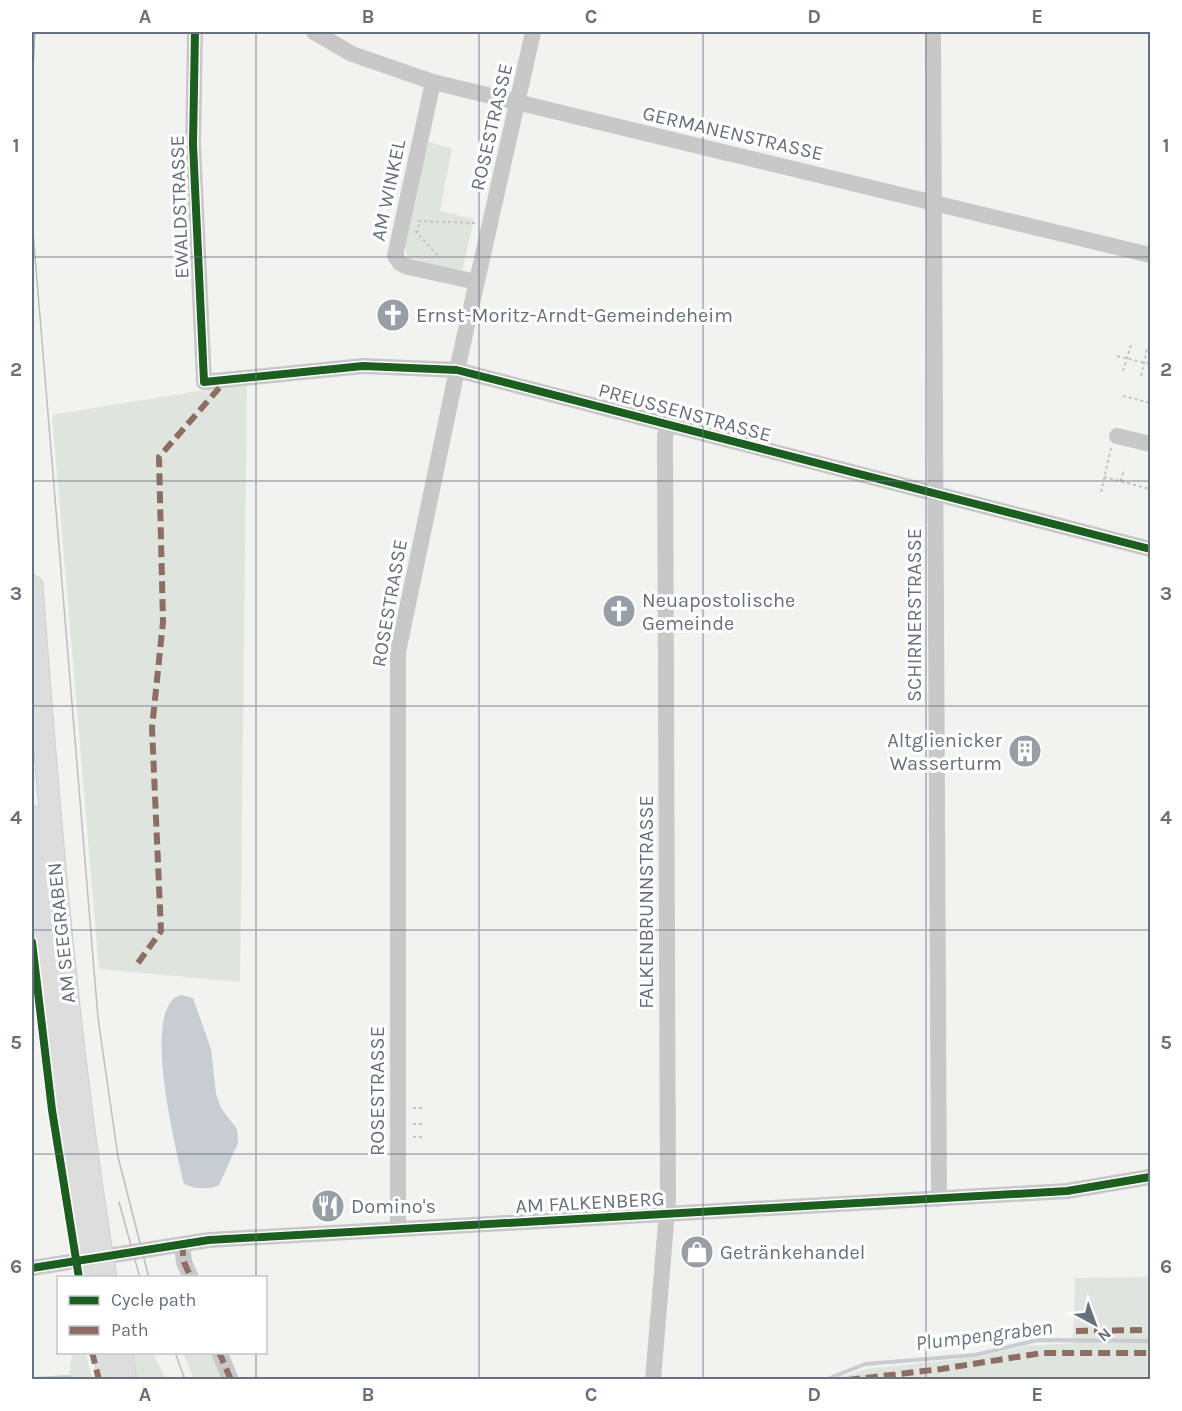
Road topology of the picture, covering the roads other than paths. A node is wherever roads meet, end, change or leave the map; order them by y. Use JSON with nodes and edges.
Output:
{"nodes":[{"id":1,"x":195,"y":32,"type":"edge"},
{"id":2,"x":314,"y":32,"type":"edge"},
{"id":3,"x":533,"y":32,"type":"edge"},
{"id":4,"x":933,"y":32,"type":"edge"},
{"id":5,"x":433,"y":82,"type":"junction"},
{"id":6,"x":518,"y":104,"type":"junction"},
{"id":7,"x":934,"y":203,"type":"junction"},
{"id":8,"x":1150,"y":255,"type":"edge"},
{"id":9,"x":477,"y":282,"type":"junction"},
{"id":10,"x":457,"y":370,"type":"junction"},
{"id":11,"x":204,"y":382,"type":"joint"},
{"id":12,"x":669,"y":425,"type":"junction"},
{"id":13,"x":1114,"y":442,"type":"road end"},
{"id":14,"x":1150,"y":444,"type":"edge"},
{"id":15,"x":934,"y":494,"type":"junction"},
{"id":16,"x":1150,"y":549,"type":"edge"},
{"id":17,"x":32,"y":586,"type":"edge"},
{"id":18,"x":32,"y":816,"type":"edge"},
{"id":19,"x":1150,"y":1177,"type":"edge"},
{"id":20,"x":939,"y":1199,"type":"junction"},
{"id":21,"x":668,"y":1214,"type":"junction"},
{"id":22,"x":89,"y":1223,"type":"junction"},
{"id":23,"x":398,"y":1229,"type":"junction"},
{"id":24,"x":182,"y":1244,"type":"junction"},
{"id":25,"x":32,"y":1268,"type":"edge"},
{"id":26,"x":89,"y":1276,"type":"edge"},
{"id":27,"x":105,"y":1276,"type":"edge"},
{"id":28,"x":190,"y":1276,"type":"edge"},
{"id":29,"x":104,"y":1354,"type":"edge"},
{"id":30,"x":121,"y":1354,"type":"edge"},
{"id":31,"x":219,"y":1354,"type":"edge"},
{"id":32,"x":109,"y":1380,"type":"edge"},
{"id":33,"x":126,"y":1380,"type":"edge"},
{"id":34,"x":231,"y":1380,"type":"edge"},
{"id":35,"x":653,"y":1380,"type":"edge"}],
"edges":[{"from":1,"to":11,"type":"street","name":"EWALDSTRASSE"},
{"from":2,"to":5,"type":"street","name":"GERMANENSTRASSE"},
{"from":3,"to":6,"type":"street","name":"ROSESTRASSE"},
{"from":4,"to":7,"type":"street","name":"SCHIRNERSTRASSE"},
{"from":5,"to":6,"type":"street","name":"GERMANENSTRASSE"},
{"from":5,"to":9,"type":"street","name":"AM WINKEL"},
{"from":6,"to":7,"type":"street","name":"GERMANENSTRASSE"},
{"from":6,"to":9,"type":"street","name":"ROSESTRASSE"},
{"from":7,"to":8,"type":"street","name":"GERMANENSTRASSE"},
{"from":7,"to":15,"type":"street","name":"SCHIRNERSTRASSE"},
{"from":9,"to":10,"type":"street","name":"ROSESTRASSE"},
{"from":10,"to":11,"type":"street","name":"PREUSSENSTRASSE"},
{"from":10,"to":12,"type":"street","name":"PREUSSENSTRASSE"},
{"from":10,"to":23,"type":"street","name":"ROSESTRASSE"},
{"from":12,"to":15,"type":"street","name":"PREUSSENSTRASSE"},
{"from":12,"to":21,"type":"street","name":"FALKENBRUNNSTRASSE"},
{"from":13,"to":14,"type":"street"},
{"from":15,"to":16,"type":"street","name":"PREUSSENSTRASSE"},
{"from":15,"to":20,"type":"street","name":"SCHIRNERSTRASSE"},
{"from":17,"to":22,"type":"main road","name":"AM SEEGRABEN"},
{"from":18,"to":22,"type":"main road","name":"AM SEEGRABEN"},
{"from":19,"to":20,"type":"street","name":"AM FALKENBERG"},
{"from":20,"to":21,"type":"street","name":"AM FALKENBERG"},
{"from":21,"to":23,"type":"street","name":"AM FALKENBERG"},
{"from":21,"to":35,"type":"street","name":"FALKENBRUNNSTRASSE"},
{"from":22,"to":26,"type":"main road","name":"AM SEEGRABEN","bridge":true},
{"from":22,"to":27,"type":"main road","name":"AM SEEGRABEN","bridge":true},
{"from":23,"to":24,"type":"street","name":"AM FALKENBERG"},
{"from":24,"to":25,"type":"street","name":"AM FALKENBERG"},
{"from":24,"to":28,"type":"street"},
{"from":29,"to":32,"type":"main road"},
{"from":30,"to":33,"type":"main road"},
{"from":31,"to":34,"type":"street"}]}
